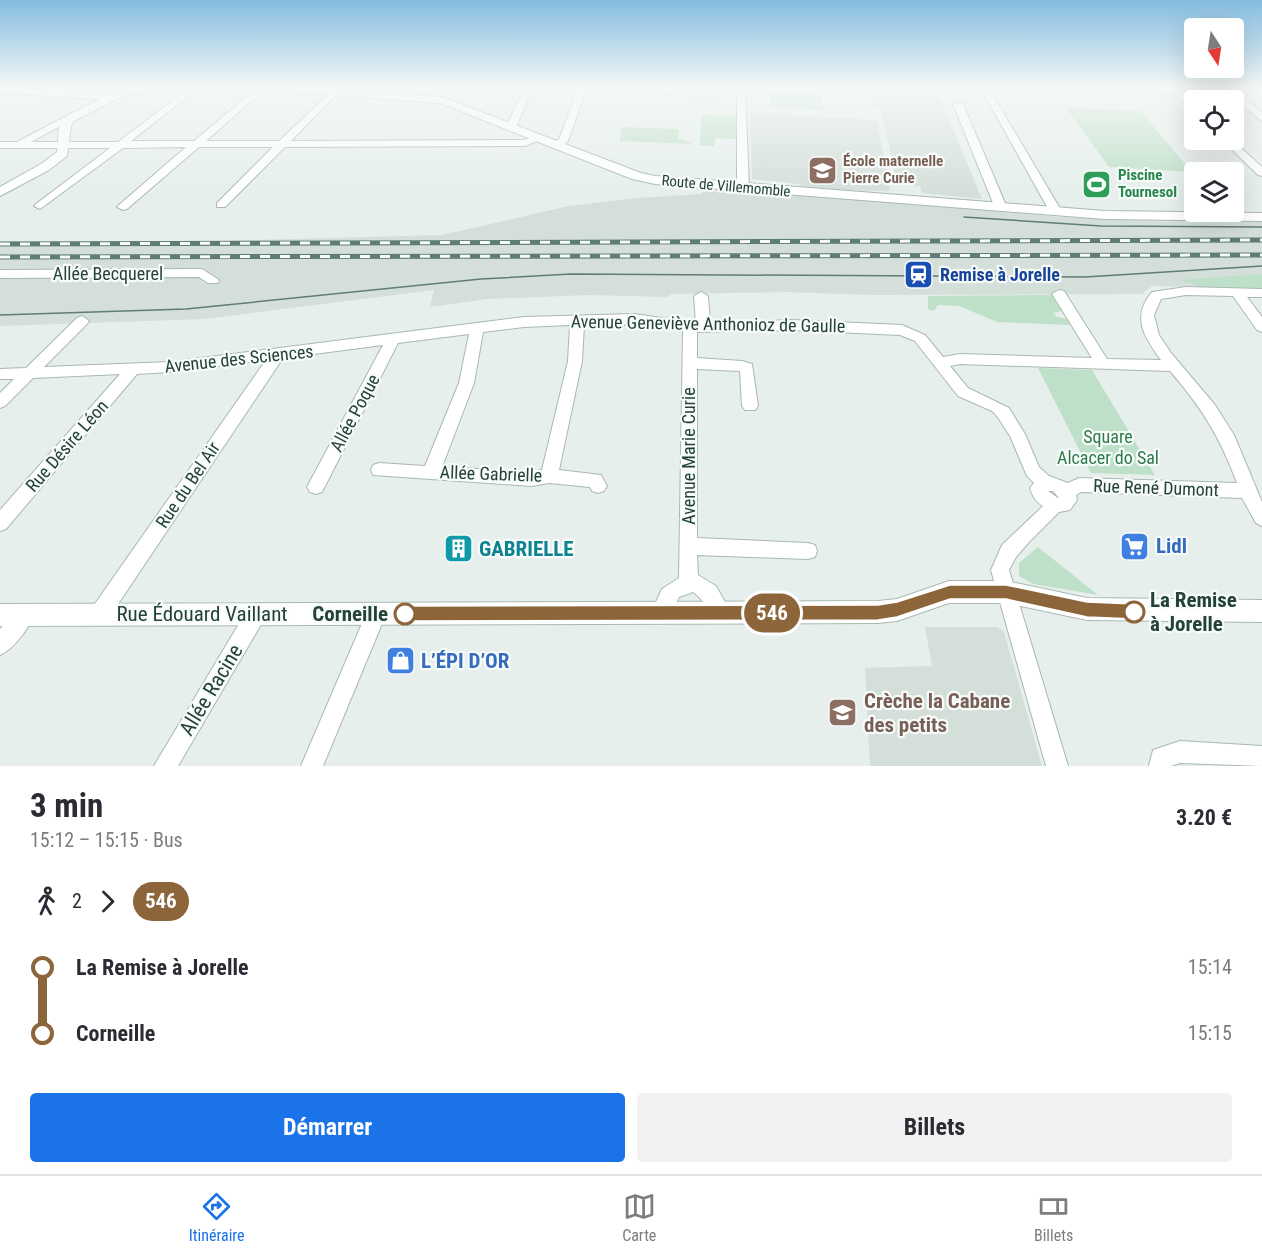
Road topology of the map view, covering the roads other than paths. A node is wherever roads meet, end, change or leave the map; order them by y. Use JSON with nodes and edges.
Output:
{"nodes":[{"id":1,"x":60,"y":123,"type":"edge"},
{"id":2,"x":68,"y":123,"type":"edge"},
{"id":3,"x":149,"y":123,"type":"edge"},
{"id":4,"x":221,"y":123,"type":"edge"},
{"id":5,"x":303,"y":123,"type":"edge"},
{"id":6,"x":500,"y":123,"type":"edge"},
{"id":7,"x":513,"y":123,"type":"edge"},
{"id":8,"x":570,"y":123,"type":"edge"},
{"id":9,"x":741,"y":123,"type":"edge"},
{"id":10,"x":966,"y":123,"type":"edge"},
{"id":11,"x":1005,"y":123,"type":"edge"},
{"id":12,"x":511,"y":127,"type":"junction"},
{"id":13,"x":540,"y":138,"type":"junction"},
{"id":14,"x":0,"y":145,"type":"edge"},
{"id":15,"x":19,"y":145,"type":"junction"},
{"id":16,"x":65,"y":145,"type":"junction"},
{"id":17,"x":119,"y":145,"type":"junction"},
{"id":18,"x":194,"y":145,"type":"junction"},
{"id":19,"x":557,"y":145,"type":"junction"},
{"id":20,"x":279,"y":146,"type":"junction"},
{"id":21,"x":1238,"y":150,"type":"edge"},
{"id":22,"x":0,"y":155,"type":"edge"},
{"id":23,"x":1262,"y":173,"type":"edge"},
{"id":24,"x":742,"y":188,"type":"junction"},
{"id":25,"x":0,"y":192,"type":"edge"},
{"id":26,"x":221,"y":205,"type":"dead end"},
{"id":27,"x":40,"y":206,"type":"dead end"},
{"id":28,"x":123,"y":207,"type":"dead end"},
{"id":29,"x":1001,"y":208,"type":"junction"},
{"id":30,"x":1056,"y":212,"type":"junction"},
{"id":31,"x":1262,"y":217,"type":"edge"},
{"id":32,"x":0,"y":274,"type":"edge"},
{"id":33,"x":213,"y":280,"type":"dead end"},
{"id":34,"x":1237,"y":292,"type":"junction"},
{"id":35,"x":1262,"y":293,"type":"edge"},
{"id":36,"x":1059,"y":294,"type":"dead end"},
{"id":37,"x":700,"y":296,"type":"dead end"},
{"id":38,"x":577,"y":320,"type":"junction"},
{"id":39,"x":82,"y":321,"type":"dead end"},
{"id":40,"x":1262,"y":327,"type":"edge"},
{"id":41,"x":476,"y":328,"type":"junction"},
{"id":42,"x":696,"y":328,"type":"junction"},
{"id":43,"x":393,"y":339,"type":"junction"},
{"id":44,"x":277,"y":355,"type":"junction"},
{"id":45,"x":689,"y":363,"type":"junction"},
{"id":46,"x":939,"y":363,"type":"junction"},
{"id":47,"x":1102,"y":363,"type":"junction"},
{"id":48,"x":1173,"y":366,"type":"junction"},
{"id":49,"x":133,"y":369,"type":"junction"},
{"id":50,"x":30,"y":373,"type":"junction"},
{"id":51,"x":0,"y":374,"type":"edge"},
{"id":52,"x":0,"y":402,"type":"edge"},
{"id":53,"x":750,"y":406,"type":"dead end"},
{"id":54,"x":379,"y":470,"type":"dead end"},
{"id":55,"x":431,"y":472,"type":"junction"},
{"id":56,"x":549,"y":476,"type":"junction"},
{"id":57,"x":316,"y":486,"type":"dead end"},
{"id":58,"x":598,"y":486,"type":"dead end"},
{"id":59,"x":1249,"y":491,"type":"junction"},
{"id":60,"x":1060,"y":499,"type":"junction"},
{"id":61,"x":1262,"y":518,"type":"edge"},
{"id":62,"x":0,"y":523,"type":"edge"},
{"id":63,"x":688,"y":546,"type":"junction"},
{"id":64,"x":808,"y":551,"type":"dead end"},
{"id":65,"x":688,"y":583,"type":"junction"},
{"id":66,"x":1006,"y":592,"type":"junction"},
{"id":67,"x":1262,"y":611,"type":"edge"},
{"id":68,"x":662,"y":613,"type":"junction"},
{"id":69,"x":720,"y":613,"type":"junction"},
{"id":70,"x":256,"y":614,"type":"junction"},
{"id":71,"x":376,"y":614,"type":"junction"},
{"id":72,"x":0,"y":615,"type":"edge"},
{"id":73,"x":24,"y":615,"type":"junction"},
{"id":74,"x":99,"y":615,"type":"junction"},
{"id":75,"x":0,"y":645,"type":"edge"},
{"id":76,"x":1262,"y":757,"type":"edge"},
{"id":77,"x":165,"y":766,"type":"edge"},
{"id":78,"x":312,"y":766,"type":"edge"},
{"id":79,"x":1057,"y":766,"type":"edge"},
{"id":80,"x":1160,"y":766,"type":"edge"}],
"edges":[{"from":1,"to":15,"type":"street"},
{"from":2,"to":16,"type":"street"},
{"from":3,"to":17,"type":"street"},
{"from":4,"to":18,"type":"street"},
{"from":5,"to":20,"type":"street"},
{"from":6,"to":12,"type":"street","name":"Route de Villemomble"},
{"from":7,"to":12,"type":"street"},
{"from":8,"to":19,"type":"street"},
{"from":9,"to":24,"type":"street"},
{"from":10,"to":29,"type":"street"},
{"from":11,"to":30,"type":"street"},
{"from":12,"to":13,"type":"street","name":"Route de Villemomble"},
{"from":13,"to":19,"type":"street","name":"Route de Villemomble"},
{"from":13,"to":20,"type":"street"},
{"from":14,"to":15,"type":"street"},
{"from":15,"to":16,"type":"street"},
{"from":15,"to":22,"type":"street"},
{"from":16,"to":17,"type":"street"},
{"from":16,"to":25,"type":"street"},
{"from":17,"to":18,"type":"street"},
{"from":17,"to":27,"type":"street"},
{"from":18,"to":20,"type":"street"},
{"from":18,"to":28,"type":"street"},
{"from":19,"to":24,"type":"street","name":"Route de Villemomble"},
{"from":20,"to":26,"type":"street"},
{"from":21,"to":23,"type":"street"},
{"from":24,"to":29,"type":"street","name":"Route de Villemomble"},
{"from":29,"to":30,"type":"street","name":"Route de Villemomble"},
{"from":30,"to":31,"type":"street","name":"Route de Villemomble"},
{"from":32,"to":33,"type":"street","name":"Allée Becquerel"},
{"from":34,"to":35,"type":"street"},
{"from":34,"to":40,"type":"street"},
{"from":34,"to":48,"type":"street"},
{"from":36,"to":47,"type":"street"},
{"from":37,"to":42,"type":"street","name":"Avenue Marie Curie"},
{"from":38,"to":41,"type":"street","name":"Avenue Geneviève Anthonioz de Gaulle"},
{"from":38,"to":42,"type":"street","name":"Avenue Geneviève Anthonioz de Gaulle"},
{"from":38,"to":56,"type":"street"},
{"from":39,"to":50,"type":"street"},
{"from":41,"to":43,"type":"street","name":"Avenue des Sciences"},
{"from":41,"to":55,"type":"street"},
{"from":42,"to":45,"type":"street","name":"Avenue Marie Curie"},
{"from":42,"to":46,"type":"street","name":"Avenue Geneviève Anthonioz de Gaulle"},
{"from":43,"to":44,"type":"street","name":"Avenue des Sciences"},
{"from":43,"to":57,"type":"street","name":"Allée Poque"},
{"from":44,"to":49,"type":"street","name":"Avenue des Sciences"},
{"from":44,"to":74,"type":"street","name":"Rue du Bel Air"},
{"from":45,"to":53,"type":"street"},
{"from":45,"to":63,"type":"street","name":"Avenue Marie Curie"},
{"from":46,"to":47,"type":"street"},
{"from":46,"to":60,"type":"street","name":"Avenue Geneviève Anthonioz de Gaulle"},
{"from":47,"to":48,"type":"street"},
{"from":48,"to":59,"type":"street"},
{"from":49,"to":50,"type":"street","name":"Avenue des Sciences"},
{"from":49,"to":62,"type":"street","name":"Rue Désire Léon"},
{"from":50,"to":51,"type":"street","name":"Avenue des Sciences"},
{"from":50,"to":52,"type":"street"},
{"from":54,"to":55,"type":"street","name":"Allée Gabrielle"},
{"from":55,"to":56,"type":"street","name":"Allée Gabrielle"},
{"from":56,"to":58,"type":"street","name":"Allée Gabrielle"},
{"from":59,"to":60,"type":"street","name":"Rue René Dumont"},
{"from":59,"to":61,"type":"street"},
{"from":60,"to":66,"type":"street"},
{"from":63,"to":64,"type":"street"},
{"from":63,"to":65,"type":"street","name":"Avenue Marie Curie"},
{"from":65,"to":68,"type":"street"},
{"from":65,"to":69,"type":"street"},
{"from":66,"to":67,"type":"street","name":"Rue Édouard Vaillant"},
{"from":66,"to":69,"type":"street","name":"Rue Édouard Vaillant"},
{"from":66,"to":79,"type":"street"},
{"from":68,"to":69,"type":"street","name":"Rue Édouard Vaillant"},
{"from":68,"to":71,"type":"street","name":"Rue Édouard Vaillant"},
{"from":70,"to":71,"type":"street","name":"Rue Édouard Vaillant"},
{"from":70,"to":74,"type":"street","name":"Rue Édouard Vaillant"},
{"from":70,"to":77,"type":"street","name":"Allée Racine"},
{"from":71,"to":78,"type":"street"},
{"from":72,"to":73,"type":"street","name":"Rue Édouard Vaillant"},
{"from":73,"to":74,"type":"street","name":"Rue Édouard Vaillant"},
{"from":73,"to":75,"type":"street"},
{"from":76,"to":80,"type":"street"}]}
